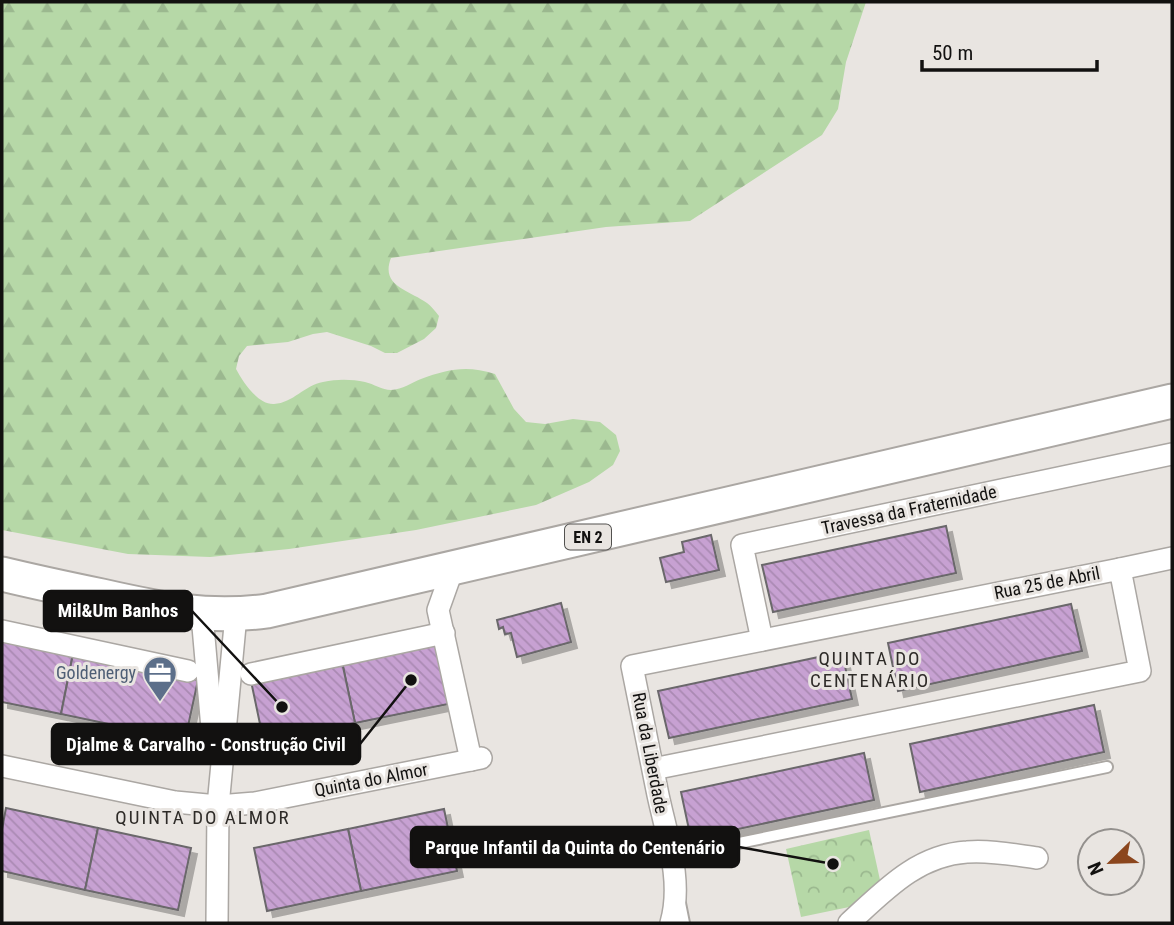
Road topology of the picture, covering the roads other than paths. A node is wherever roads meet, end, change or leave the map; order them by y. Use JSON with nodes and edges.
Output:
{"nodes":[{"id":1,"x":1172,"y":401,"type":"edge"},
{"id":2,"x":1172,"y":454,"type":"edge"},
{"id":3,"x":1172,"y":558,"type":"edge"},
{"id":4,"x":453,"y":568,"type":"junction"},
{"id":5,"x":1120,"y":569,"type":"junction"},
{"id":6,"x":2,"y":575,"type":"edge"},
{"id":7,"x":202,"y":615,"type":"junction"},
{"id":8,"x":236,"y":615,"type":"junction"},
{"id":9,"x":2,"y":631,"type":"edge"},
{"id":10,"x":444,"y":633,"type":"junction"},
{"id":11,"x":762,"y":640,"type":"junction"},
{"id":12,"x":632,"y":666,"type":"joint"},
{"id":13,"x":188,"y":671,"type":"dead end"},
{"id":14,"x":251,"y":674,"type":"dead end"},
{"id":15,"x":2,"y":766,"type":"edge"},
{"id":16,"x":1107,"y":767,"type":"dead end"},
{"id":17,"x":653,"y":769,"type":"junction"},
{"id":18,"x":218,"y":806,"type":"junction"},
{"id":19,"x":1037,"y":858,"type":"dead end"},
{"id":20,"x":673,"y":865,"type":"junction"},
{"id":21,"x":214,"y":921,"type":"edge"},
{"id":22,"x":671,"y":923,"type":"edge"},
{"id":23,"x":684,"y":923,"type":"edge"},
{"id":24,"x":849,"y":923,"type":"edge"}],
"edges":[{"from":1,"to":4,"type":"main road","number":"EN 2"},
{"from":2,"to":11,"type":"street","name":"Travessa da Fraternidade"},
{"from":3,"to":5,"type":"street"},
{"from":4,"to":8,"type":"main road","number":"EN 2"},
{"from":4,"to":10,"type":"street"},
{"from":5,"to":11,"type":"street","name":"Rua 25 de Abril"},
{"from":5,"to":17,"type":"street","name":"Rua 25 de Abril"},
{"from":6,"to":7,"type":"main road","number":"EN 2"},
{"from":7,"to":8,"type":"main road","number":"EN 2"},
{"from":7,"to":18,"type":"street"},
{"from":8,"to":18,"type":"street"},
{"from":9,"to":13,"type":"street"},
{"from":10,"to":14,"type":"street"},
{"from":10,"to":18,"type":"street","name":"Quinta do Almor"},
{"from":11,"to":12,"type":"street","name":"Rua 25 de Abril"},
{"from":12,"to":17,"type":"street","name":"Rua da Liberdade"},
{"from":15,"to":18,"type":"street","name":"Quinta do Almor"},
{"from":16,"to":20,"type":"lane"},
{"from":17,"to":20,"type":"street","name":"Rua da Liberdade"},
{"from":18,"to":21,"type":"street"},
{"from":19,"to":24,"type":"street"},
{"from":20,"to":22,"type":"street","name":"Rua da Liberdade"},
{"from":20,"to":23,"type":"lane"}]}
